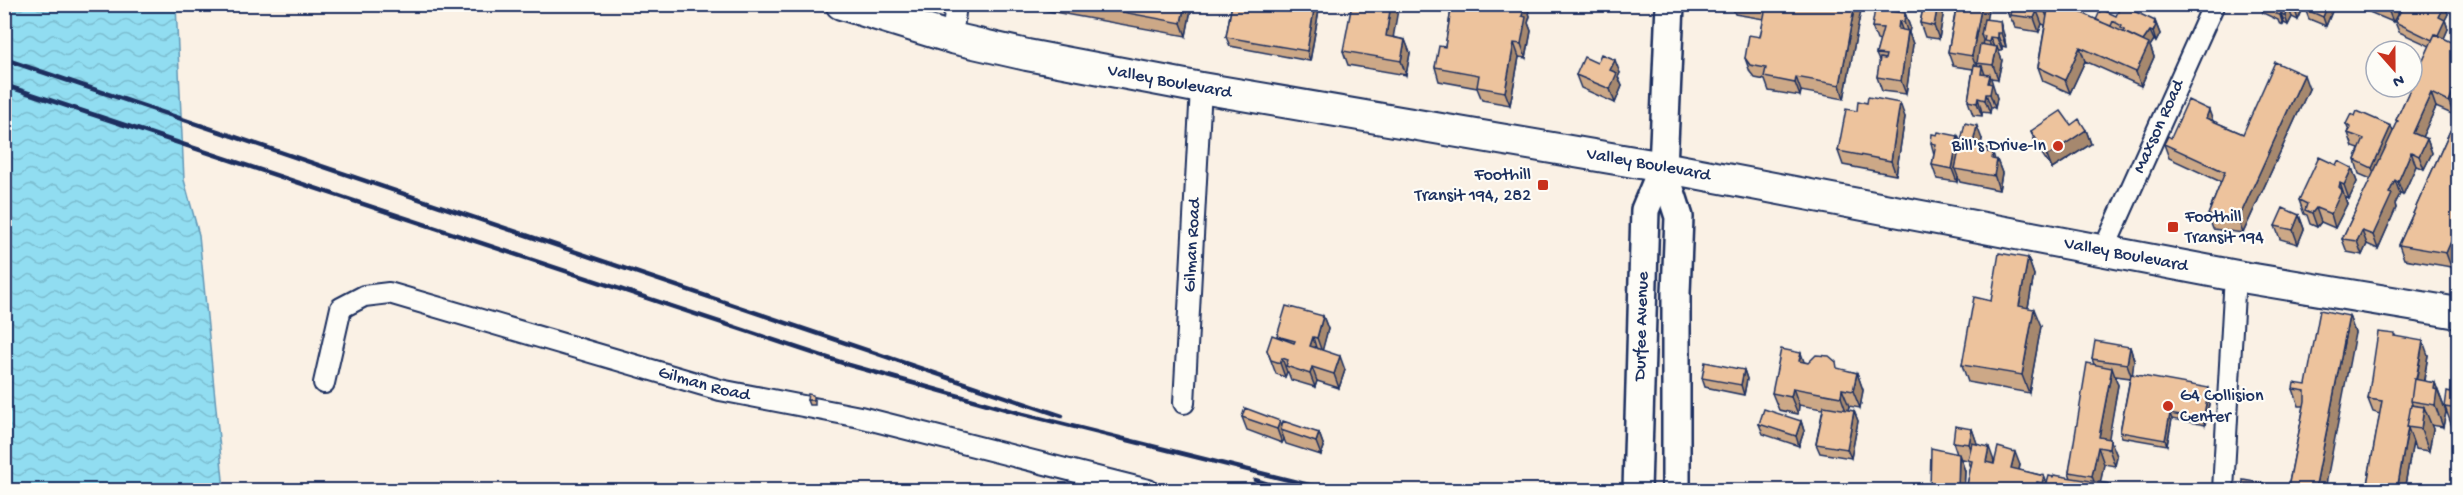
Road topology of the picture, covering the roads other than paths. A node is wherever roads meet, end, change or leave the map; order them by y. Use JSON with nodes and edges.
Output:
{"nodes":[{"id":1,"x":841,"y":4,"type":"edge"},
{"id":2,"x":956,"y":4,"type":"edge"},
{"id":3,"x":1670,"y":4,"type":"edge"},
{"id":4,"x":2214,"y":4,"type":"edge"},
{"id":5,"x":952,"y":38,"type":"junction"},
{"id":6,"x":1202,"y":88,"type":"junction"},
{"id":7,"x":1663,"y":167,"type":"junction"},
{"id":8,"x":2104,"y":249,"type":"junction"},
{"id":9,"x":2235,"y":275,"type":"junction"},
{"id":10,"x":2458,"y":313,"type":"edge"},
{"id":11,"x":324,"y":383,"type":"dead end"},
{"id":12,"x":1184,"y":403,"type":"dead end"},
{"id":13,"x":1148,"y":490,"type":"edge"},
{"id":14,"x":1637,"y":490,"type":"edge"},
{"id":15,"x":1676,"y":490,"type":"edge"},
{"id":16,"x":2223,"y":490,"type":"edge"}],
"edges":[{"from":1,"to":5,"type":"main road","name":"Valley Boulevard"},
{"from":2,"to":5,"type":"street"},
{"from":3,"to":7,"type":"main road","name":"Durfee Avenue"},
{"from":4,"to":8,"type":"street","name":"Maxson Road"},
{"from":5,"to":6,"type":"main road","name":"Valley Boulevard"},
{"from":6,"to":7,"type":"main road","name":"Valley Boulevard"},
{"from":6,"to":12,"type":"street","name":"Gilman Road"},
{"from":7,"to":8,"type":"main road","name":"Valley Boulevard"},
{"from":7,"to":14,"type":"main road","name":"Durfee Avenue"},
{"from":7,"to":15,"type":"main road","name":"Durfee Avenue"},
{"from":8,"to":9,"type":"main road","name":"Valley Boulevard"},
{"from":9,"to":10,"type":"main road","name":"Valley Boulevard"},
{"from":9,"to":16,"type":"street"},
{"from":11,"to":13,"type":"street","name":"Gilman Road"}]}
